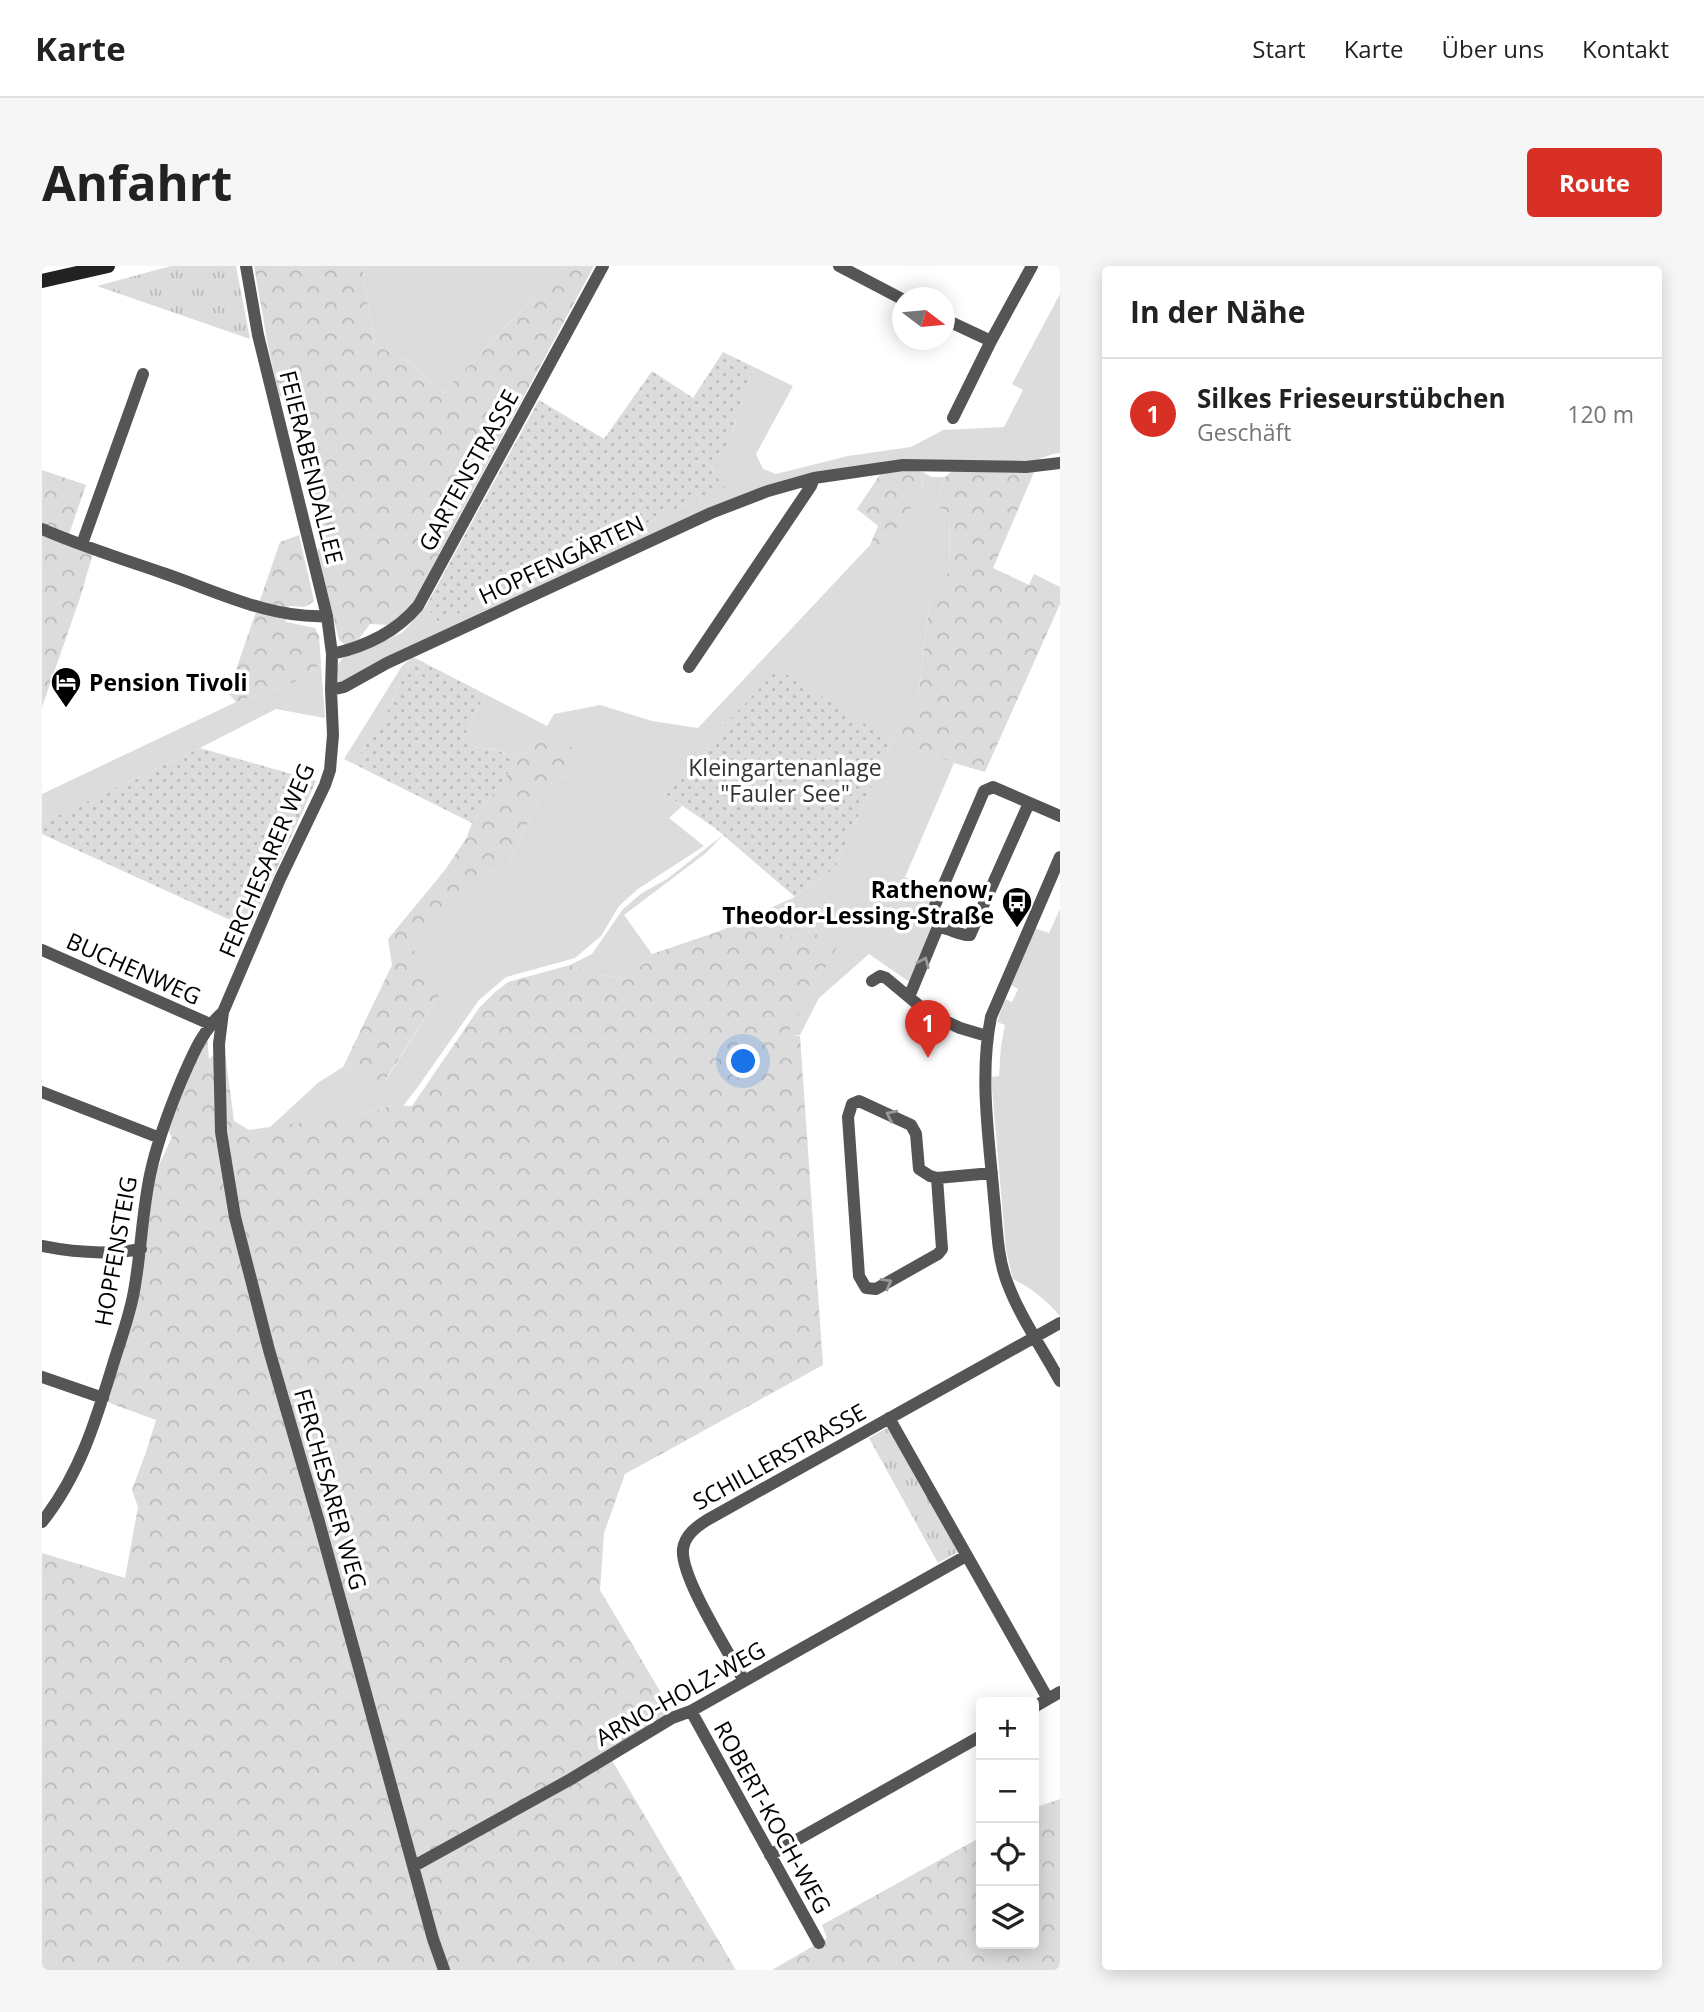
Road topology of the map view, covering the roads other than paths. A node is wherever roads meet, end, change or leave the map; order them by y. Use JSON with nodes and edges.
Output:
{"nodes":[{"id":1,"x":108,"y":266,"type":"edge"},
{"id":2,"x":246,"y":266,"type":"edge"},
{"id":3,"x":603,"y":266,"type":"edge"},
{"id":4,"x":1032,"y":266,"type":"edge"},
{"id":5,"x":846,"y":268,"type":"edge"},
{"id":6,"x":42,"y":281,"type":"edge"},
{"id":7,"x":892,"y":293,"type":"edge"},
{"id":8,"x":955,"y":324,"type":"edge"},
{"id":9,"x":991,"y":341,"type":"junction"},
{"id":10,"x":143,"y":374,"type":"dead end"},
{"id":11,"x":953,"y":418,"type":"dead end"},
{"id":12,"x":1060,"y":463,"type":"edge"},
{"id":13,"x":814,"y":478,"type":"junction"},
{"id":14,"x":42,"y":529,"type":"edge"},
{"id":15,"x":82,"y":544,"type":"junction"},
{"id":16,"x":327,"y":616,"type":"junction"},
{"id":17,"x":332,"y":654,"type":"junction"},
{"id":18,"x":689,"y":667,"type":"dead end"},
{"id":19,"x":331,"y":684,"type":"junction"},
{"id":20,"x":1029,"y":803,"type":"junction"},
{"id":21,"x":1060,"y":817,"type":"edge"},
{"id":22,"x":1060,"y":856,"type":"edge"},
{"id":23,"x":939,"y":927,"type":"junction"},
{"id":24,"x":42,"y":950,"type":"edge"},
{"id":25,"x":872,"y":981,"type":"dead end"},
{"id":26,"x":909,"y":997,"type":"junction"},
{"id":27,"x":223,"y":1012,"type":"junction"},
{"id":28,"x":210,"y":1024,"type":"junction"},
{"id":29,"x":987,"y":1036,"type":"junction"},
{"id":30,"x":42,"y":1092,"type":"edge"},
{"id":31,"x":160,"y":1138,"type":"junction"},
{"id":32,"x":992,"y":1173,"type":"junction"},
{"id":33,"x":937,"y":1178,"type":"junction"},
{"id":34,"x":42,"y":1246,"type":"edge"},
{"id":35,"x":141,"y":1249,"type":"junction"},
{"id":36,"x":1060,"y":1323,"type":"edge"},
{"id":37,"x":1034,"y":1338,"type":"junction"},
{"id":38,"x":42,"y":1377,"type":"edge"},
{"id":39,"x":1060,"y":1381,"type":"edge"},
{"id":40,"x":103,"y":1398,"type":"junction"},
{"id":41,"x":889,"y":1418,"type":"junction"},
{"id":42,"x":45,"y":1514,"type":"edge"},
{"id":43,"x":966,"y":1556,"type":"junction"},
{"id":44,"x":744,"y":1681,"type":"junction"},
{"id":45,"x":1060,"y":1692,"type":"edge"},
{"id":46,"x":1048,"y":1699,"type":"junction"},
{"id":47,"x":1039,"y":1704,"type":"edge"},
{"id":48,"x":691,"y":1711,"type":"junction"},
{"id":49,"x":976,"y":1739,"type":"edge"},
{"id":50,"x":770,"y":1855,"type":"junction"},
{"id":51,"x":414,"y":1866,"type":"junction"},
{"id":52,"x":819,"y":1943,"type":"dead end"},
{"id":53,"x":444,"y":1970,"type":"edge"}],
"edges":[{"from":1,"to":6,"type":"main road"},
{"from":2,"to":16,"type":"street","name":"FEIERABENDALLEE"},
{"from":3,"to":17,"type":"street","name":"GARTENSTRASSE"},
{"from":4,"to":9,"type":"street"},
{"from":5,"to":7,"type":"street"},
{"from":8,"to":9,"type":"street"},
{"from":9,"to":11,"type":"street"},
{"from":10,"to":15,"type":"street"},
{"from":12,"to":13,"type":"street","name":"HOPFENGÄRTEN"},
{"from":13,"to":18,"type":"street"},
{"from":13,"to":19,"type":"street","name":"HOPFENGÄRTEN"},
{"from":14,"to":15,"type":"street"},
{"from":15,"to":16,"type":"street"},
{"from":16,"to":17,"type":"street","name":"FEIERABENDALLEE"},
{"from":17,"to":19,"type":"street","name":"FEIERABENDALLEE"},
{"from":19,"to":27,"type":"street","name":"FERCHESARER WEG"},
{"from":20,"to":21,"type":"street"},
{"from":20,"to":23,"type":"street"},
{"from":20,"to":23,"type":"street"},
{"from":22,"to":29,"type":"street"},
{"from":26,"to":23,"type":"street","one_way":true},
{"from":24,"to":28,"type":"street","name":"BUCHENWEG"},
{"from":25,"to":26,"type":"street"},
{"from":26,"to":29,"type":"street"},
{"from":27,"to":28,"type":"street","name":"FERCHESARER WEG"},
{"from":27,"to":51,"type":"street","name":"FERCHESARER WEG"},
{"from":28,"to":31,"type":"street","name":"HOPFENSTEIG"},
{"from":29,"to":32,"type":"street"},
{"from":30,"to":31,"type":"street"},
{"from":31,"to":35,"type":"street","name":"HOPFENSTEIG"},
{"from":32,"to":33,"type":"street"},
{"from":32,"to":37,"type":"street"},
{"from":33,"to":33,"type":"street","one_way":true},
{"from":34,"to":35,"type":"street"},
{"from":35,"to":40,"type":"street","name":"HOPFENSTEIG"},
{"from":36,"to":37,"type":"street","name":"SCHILLERSTRASSE"},
{"from":37,"to":39,"type":"street"},
{"from":37,"to":41,"type":"street","name":"SCHILLERSTRASSE"},
{"from":38,"to":40,"type":"street"},
{"from":40,"to":42,"type":"street","name":"HOPFENSTEIG"},
{"from":41,"to":43,"type":"street"},
{"from":41,"to":44,"type":"street","name":"SCHILLERSTRASSE"},
{"from":43,"to":44,"type":"street","name":"ARNO-HOLZ-WEG"},
{"from":43,"to":46,"type":"street"},
{"from":44,"to":48,"type":"street","name":"ARNO-HOLZ-WEG"},
{"from":45,"to":46,"type":"street"},
{"from":46,"to":47,"type":"street"},
{"from":48,"to":50,"type":"street","name":"ROBERT-KOCH-WEG"},
{"from":48,"to":51,"type":"street","name":"ARNO-HOLZ-WEG"},
{"from":49,"to":50,"type":"street"},
{"from":50,"to":52,"type":"street","name":"ROBERT-KOCH-WEG"},
{"from":51,"to":53,"type":"street","name":"FERCHESARER WEG"}]}
